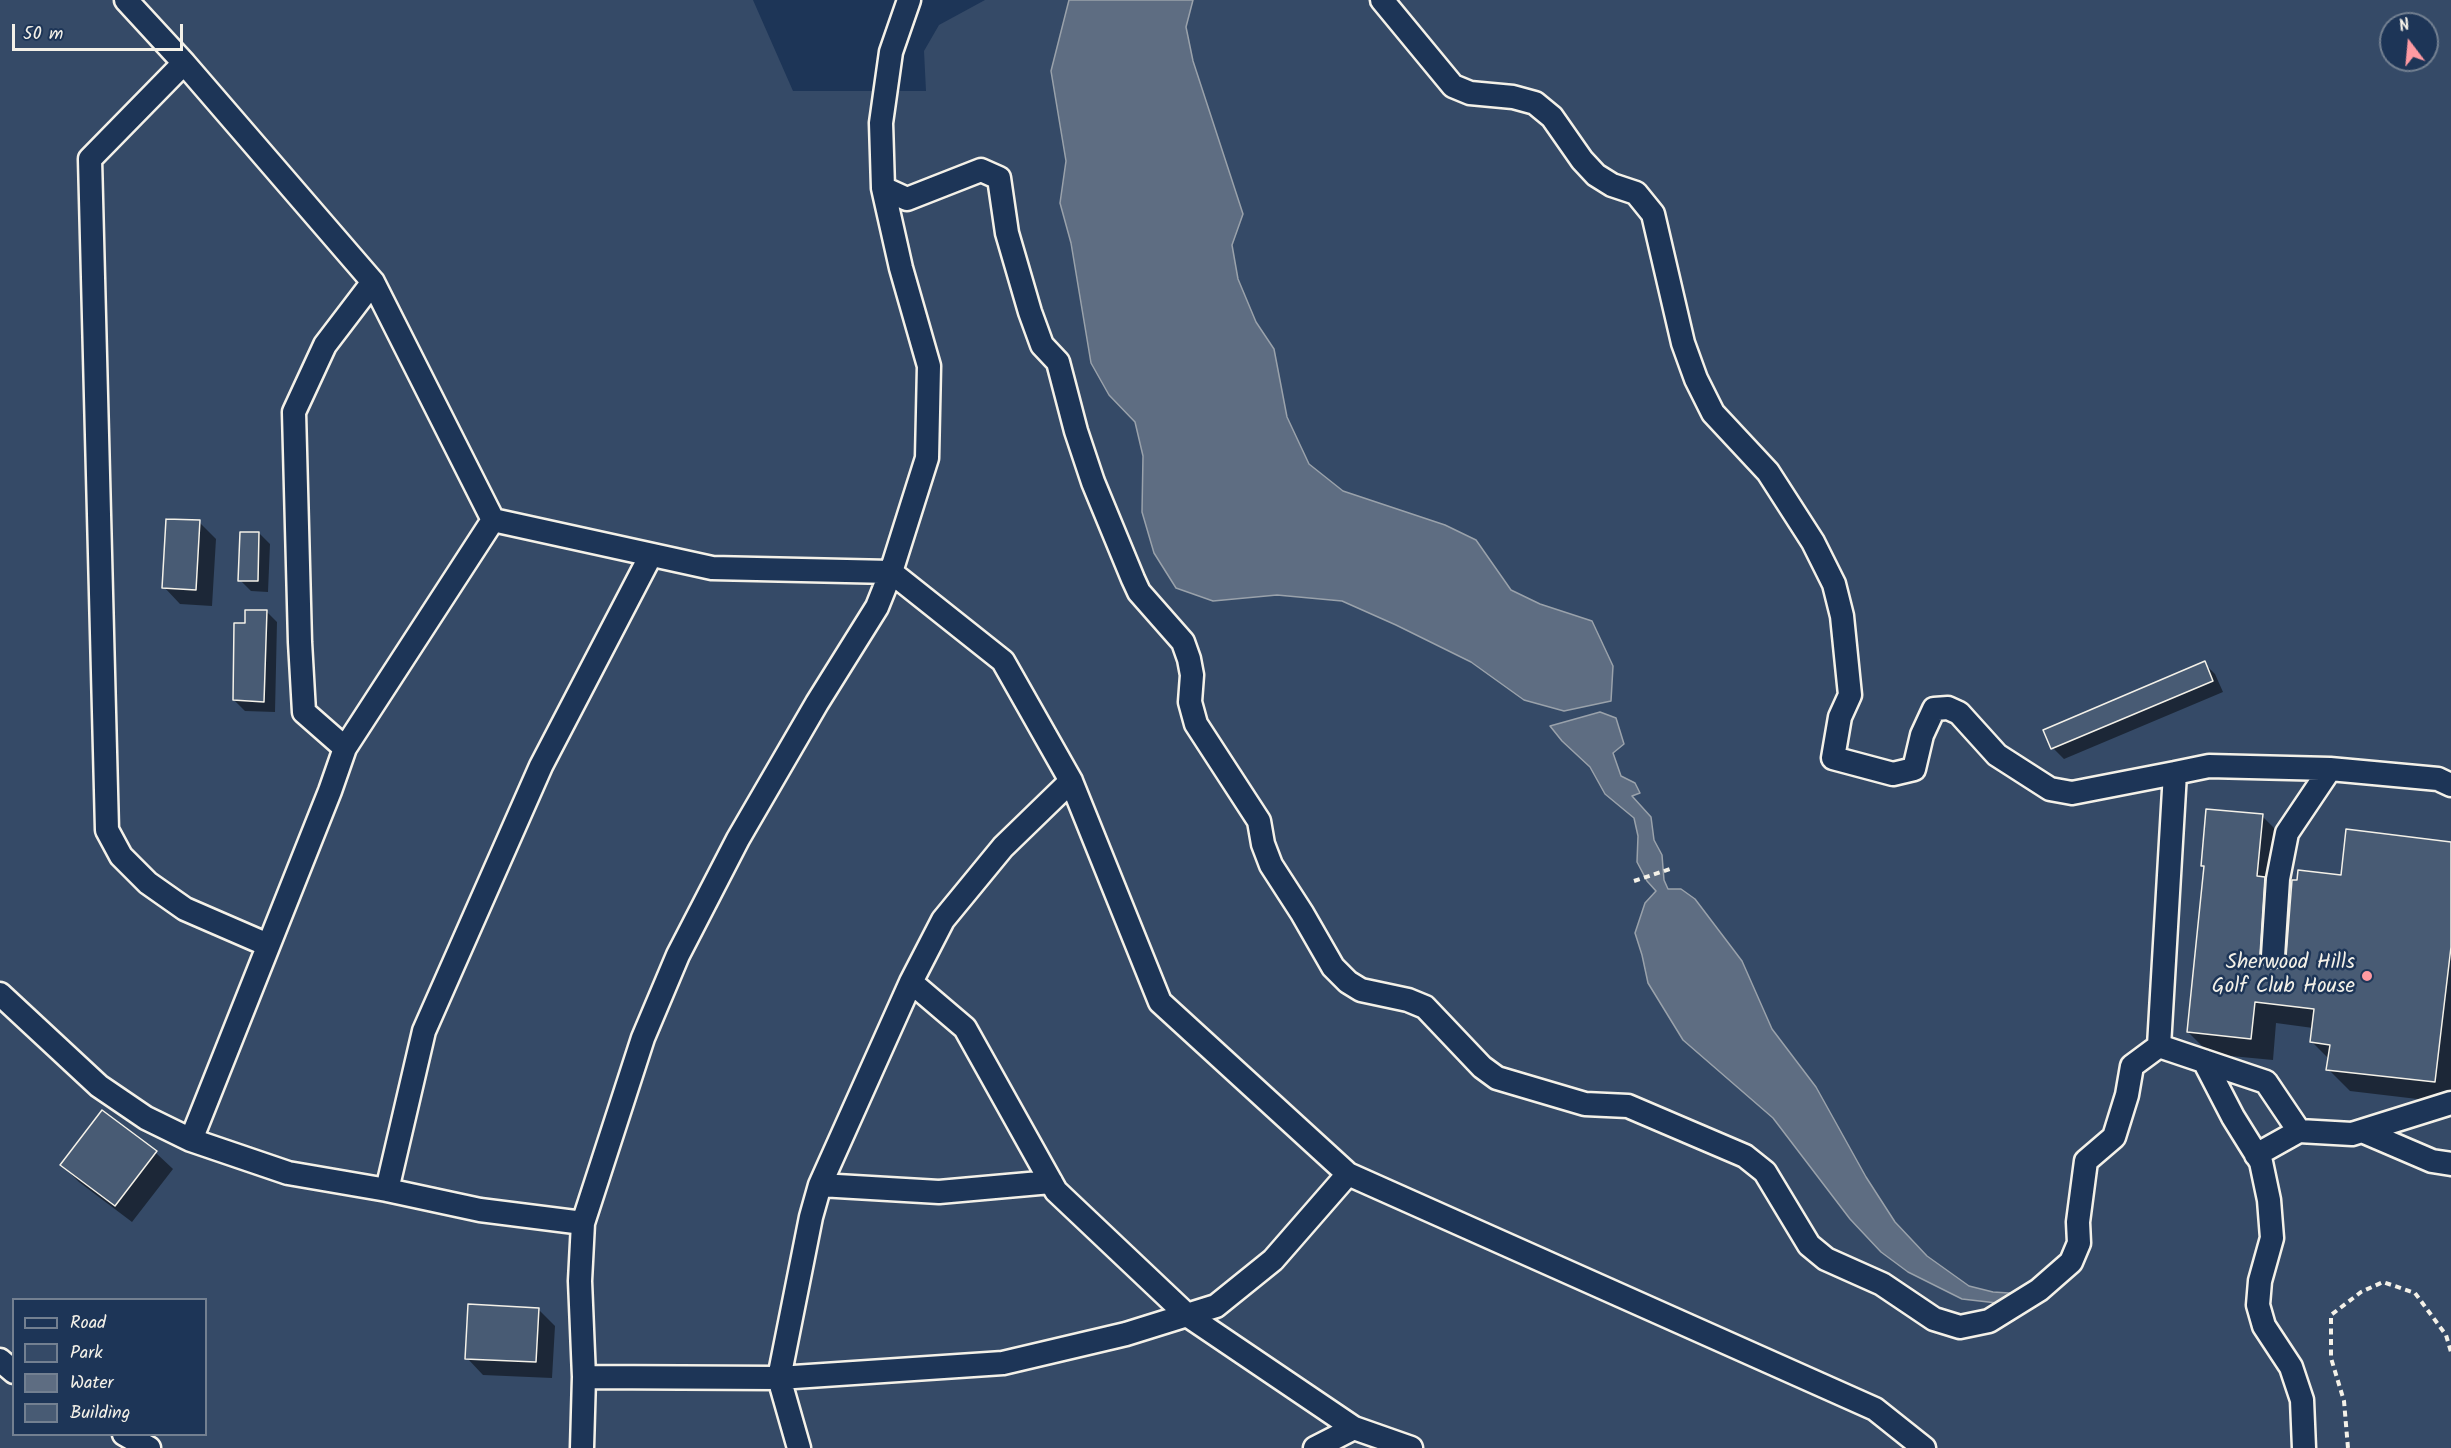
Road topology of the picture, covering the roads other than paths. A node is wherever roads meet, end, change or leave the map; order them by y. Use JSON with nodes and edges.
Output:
{"nodes":[{"id":1,"x":126,"y":0,"type":"edge"},
{"id":2,"x":909,"y":0,"type":"edge"},
{"id":3,"x":1382,"y":0,"type":"edge"},
{"id":4,"x":184,"y":63,"type":"junction"},
{"id":5,"x":883,"y":188,"type":"junction"},
{"id":6,"x":372,"y":282,"type":"junction"},
{"id":7,"x":493,"y":520,"type":"junction"},
{"id":8,"x":651,"y":555,"type":"junction"},
{"id":9,"x":891,"y":572,"type":"junction"},
{"id":10,"x":345,"y":748,"type":"junction"},
{"id":11,"x":2330,"y":769,"type":"junction"},
{"id":12,"x":2175,"y":773,"type":"junction"},
{"id":13,"x":1071,"y":781,"type":"junction"},
{"id":14,"x":2451,"y":785,"type":"edge"},
{"id":15,"x":268,"y":945,"type":"junction"},
{"id":16,"x":2273,"y":956,"type":"dead end"},
{"id":17,"x":911,"y":982,"type":"junction"},
{"id":18,"x":0,"y":994,"type":"edge"},
{"id":19,"x":2159,"y":1046,"type":"junction"},
{"id":20,"x":2204,"y":1061,"type":"junction"},
{"id":21,"x":2451,"y":1103,"type":"edge"},
{"id":22,"x":2299,"y":1131,"type":"junction"},
{"id":23,"x":2362,"y":1131,"type":"junction"},
{"id":24,"x":191,"y":1140,"type":"junction"},
{"id":25,"x":2256,"y":1155,"type":"junction"},
{"id":26,"x":2451,"y":1164,"type":"edge"},
{"id":27,"x":1348,"y":1174,"type":"junction"},
{"id":28,"x":1051,"y":1182,"type":"junction"},
{"id":29,"x":820,"y":1185,"type":"junction"},
{"id":30,"x":387,"y":1190,"type":"junction"},
{"id":31,"x":584,"y":1223,"type":"junction"},
{"id":32,"x":1187,"y":1315,"type":"junction"},
{"id":33,"x":0,"y":1360,"type":"edge"},
{"id":34,"x":12,"y":1370,"type":"edge"},
{"id":35,"x":584,"y":1377,"type":"junction"},
{"id":36,"x":778,"y":1378,"type":"junction"},
{"id":37,"x":1354,"y":1428,"type":"junction"},
{"id":38,"x":128,"y":1436,"type":"edge"},
{"id":39,"x":149,"y":1448,"type":"edge"},
{"id":40,"x":582,"y":1448,"type":"edge"},
{"id":41,"x":799,"y":1448,"type":"edge"},
{"id":42,"x":1315,"y":1448,"type":"edge"},
{"id":43,"x":1411,"y":1448,"type":"edge"},
{"id":44,"x":1924,"y":1448,"type":"edge"},
{"id":45,"x":2304,"y":1448,"type":"edge"}],
"edges":[{"from":1,"to":4,"type":"street"},
{"from":2,"to":5,"type":"street"},
{"from":3,"to":12,"type":"street"},
{"from":4,"to":6,"type":"street"},
{"from":4,"to":15,"type":"street"},
{"from":5,"to":9,"type":"street"},
{"from":5,"to":19,"type":"street"},
{"from":6,"to":7,"type":"street"},
{"from":6,"to":10,"type":"street"},
{"from":7,"to":8,"type":"street"},
{"from":7,"to":10,"type":"street"},
{"from":8,"to":9,"type":"street"},
{"from":8,"to":30,"type":"street"},
{"from":9,"to":13,"type":"street"},
{"from":9,"to":31,"type":"street"},
{"from":10,"to":15,"type":"street"},
{"from":11,"to":12,"type":"street"},
{"from":11,"to":14,"type":"street"},
{"from":11,"to":16,"type":"street"},
{"from":12,"to":19,"type":"street"},
{"from":13,"to":17,"type":"street"},
{"from":13,"to":27,"type":"street"},
{"from":15,"to":24,"type":"street"},
{"from":17,"to":28,"type":"street"},
{"from":17,"to":29,"type":"street"},
{"from":18,"to":24,"type":"street"},
{"from":19,"to":20,"type":"street"},
{"from":20,"to":22,"type":"street"},
{"from":20,"to":25,"type":"street"},
{"from":21,"to":23,"type":"street"},
{"from":22,"to":23,"type":"street"},
{"from":22,"to":25,"type":"street"},
{"from":23,"to":26,"type":"street"},
{"from":24,"to":30,"type":"street"},
{"from":25,"to":45,"type":"street"},
{"from":27,"to":32,"type":"street"},
{"from":27,"to":44,"type":"street"},
{"from":28,"to":29,"type":"street"},
{"from":28,"to":32,"type":"street"},
{"from":29,"to":36,"type":"street"},
{"from":30,"to":31,"type":"street"},
{"from":31,"to":35,"type":"street"},
{"from":32,"to":36,"type":"street"},
{"from":32,"to":37,"type":"street"},
{"from":33,"to":34,"type":"street"},
{"from":35,"to":36,"type":"street"},
{"from":35,"to":40,"type":"street"},
{"from":36,"to":41,"type":"street"},
{"from":37,"to":42,"type":"street"},
{"from":37,"to":43,"type":"street"},
{"from":38,"to":39,"type":"street"}]}
